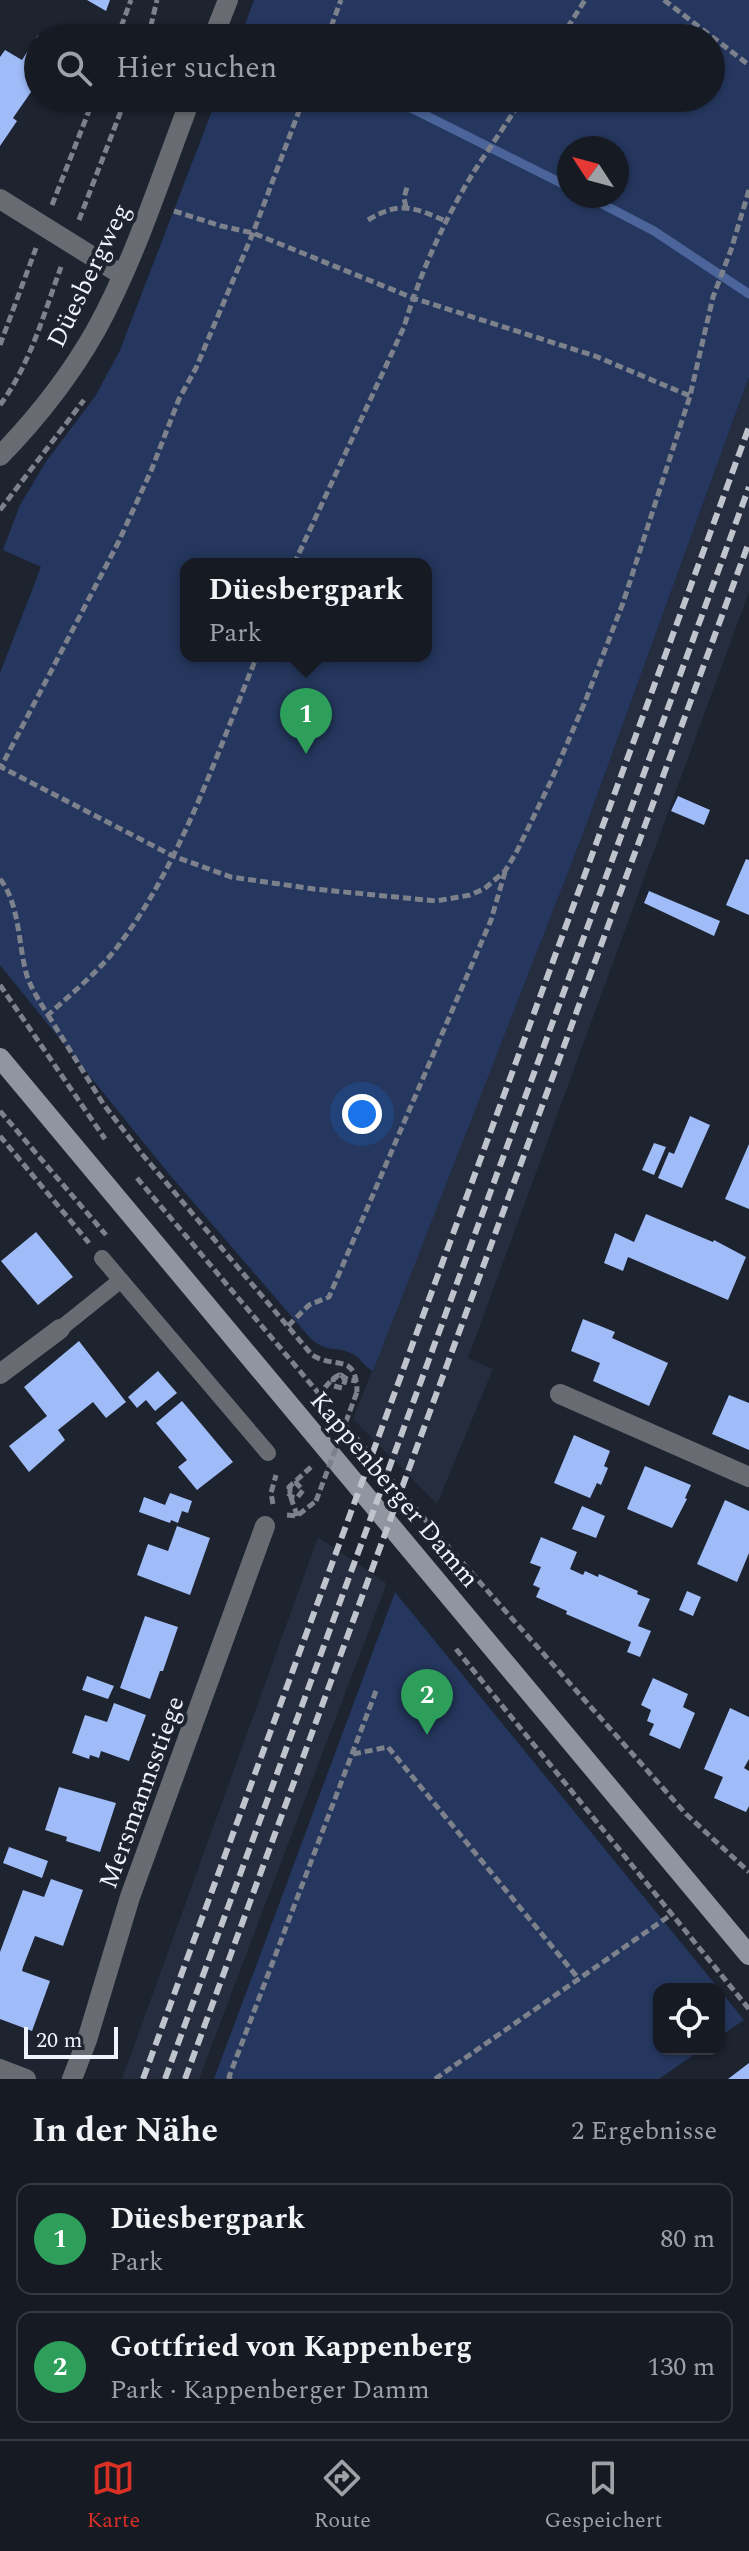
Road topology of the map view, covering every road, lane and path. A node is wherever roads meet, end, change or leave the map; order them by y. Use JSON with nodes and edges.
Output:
{"nodes":[{"id":1,"x":131,"y":0,"type":"edge"},
{"id":2,"x":157,"y":0,"type":"edge"},
{"id":3,"x":228,"y":0,"type":"edge"},
{"id":4,"x":341,"y":0,"type":"edge"},
{"id":5,"x":585,"y":0,"type":"edge"},
{"id":6,"x":664,"y":0,"type":"edge"},
{"id":7,"x":122,"y":24,"type":"edge"},
{"id":8,"x":151,"y":24,"type":"edge"},
{"id":9,"x":219,"y":24,"type":"edge"},
{"id":10,"x":332,"y":24,"type":"edge"},
{"id":11,"x":570,"y":24,"type":"edge"},
{"id":12,"x":695,"y":24,"type":"edge"},
{"id":13,"x":725,"y":47,"type":"edge"},
{"id":14,"x":749,"y":65,"type":"edge"},
{"id":15,"x":186,"y":112,"type":"edge"},
{"id":16,"x":299,"y":112,"type":"edge"},
{"id":17,"x":514,"y":112,"type":"edge"},
{"id":18,"x":407,"y":187,"type":"dead end"},
{"id":19,"x":749,"y":190,"type":"edge"},
{"id":20,"x":0,"y":199,"type":"edge"},
{"id":21,"x":151,"y":203,"type":"junction"},
{"id":22,"x":406,"y":207,"type":"junction"},
{"id":23,"x":368,"y":220,"type":"dead end"},
{"id":24,"x":448,"y":222,"type":"junction"},
{"id":25,"x":253,"y":233,"type":"junction"},
{"id":26,"x":122,"y":275,"type":"junction"},
{"id":27,"x":413,"y":298,"type":"junction"},
{"id":28,"x":690,"y":396,"type":"junction"},
{"id":29,"x":0,"y":456,"type":"edge"},
{"id":30,"x":9,"y":501,"type":"dead end"},
{"id":31,"x":0,"y":510,"type":"edge"},
{"id":32,"x":297,"y":558,"type":"edge"},
{"id":33,"x":254,"y":662,"type":"edge"},
{"id":34,"x":1,"y":768,"type":"edge"},
{"id":35,"x":173,"y":856,"type":"junction"},
{"id":36,"x":505,"y":871,"type":"junction"},
{"id":37,"x":0,"y":879,"type":"edge"},
{"id":38,"x":0,"y":985,"type":"edge"},
{"id":39,"x":48,"y":1015,"type":"junction"},
{"id":40,"x":0,"y":1058,"type":"edge"},
{"id":41,"x":0,"y":1136,"type":"edge"},
{"id":42,"x":113,"y":1148,"type":"dead end"},
{"id":43,"x":133,"y":1172,"type":"dead end"},
{"id":44,"x":102,"y":1258,"type":"joint"},
{"id":45,"x":121,"y":1280,"type":"junction"},
{"id":46,"x":288,"y":1326,"type":"junction"},
{"id":47,"x":60,"y":1329,"type":"joint"},
{"id":48,"x":0,"y":1374,"type":"edge"},
{"id":49,"x":357,"y":1381,"type":"junction"},
{"id":50,"x":328,"y":1385,"type":"dead end"},
{"id":51,"x":560,"y":1394,"type":"dead end"},
{"id":52,"x":271,"y":1459,"type":"joint"},
{"id":53,"x":749,"y":1477,"type":"edge"},
{"id":54,"x":299,"y":1479,"type":"dead end"},
{"id":55,"x":297,"y":1516,"type":"junction"},
{"id":56,"x":265,"y":1526,"type":"dead end"},
{"id":57,"x":376,"y":1691,"type":"dead end"},
{"id":58,"x":352,"y":1754,"type":"junction"},
{"id":59,"x":566,"y":1786,"type":"dead end"},
{"id":60,"x":749,"y":1872,"type":"edge"},
{"id":61,"x":698,"y":1894,"type":"junction"},
{"id":62,"x":671,"y":1915,"type":"junction"},
{"id":63,"x":749,"y":1955,"type":"edge"},
{"id":64,"x":578,"y":1978,"type":"junction"},
{"id":65,"x":749,"y":2009,"type":"edge"},
{"id":66,"x":0,"y":2069,"type":"edge"},
{"id":67,"x":26,"y":2079,"type":"edge"},
{"id":68,"x":72,"y":2079,"type":"edge"},
{"id":69,"x":231,"y":2079,"type":"edge"},
{"id":70,"x":435,"y":2079,"type":"edge"}],
"edges":[{"from":1,"to":7,"type":"path"},
{"from":2,"to":8,"type":"path"},
{"from":3,"to":9,"type":"street"},
{"from":4,"to":10,"type":"path"},
{"from":5,"to":11,"type":"path"},
{"from":6,"to":12,"type":"path"},
{"from":13,"to":14,"type":"path"},
{"from":15,"to":21,"type":"street","name":"Düesbergweg"},
{"from":16,"to":25,"type":"path"},
{"from":17,"to":24,"type":"path"},
{"from":18,"to":22,"type":"path"},
{"from":19,"to":28,"type":"path"},
{"from":20,"to":26,"type":"street"},
{"from":21,"to":25,"type":"path"},
{"from":21,"to":26,"type":"street","name":"Düesbergweg"},
{"from":22,"to":23,"type":"path"},
{"from":22,"to":24,"type":"path"},
{"from":24,"to":27,"type":"path"},
{"from":25,"to":27,"type":"path"},
{"from":25,"to":34,"type":"path"},
{"from":26,"to":29,"type":"street","name":"Düesbergweg"},
{"from":27,"to":28,"type":"path"},
{"from":27,"to":32,"type":"path"},
{"from":28,"to":36,"type":"path"},
{"from":30,"to":31,"type":"path"},
{"from":33,"to":35,"type":"path"},
{"from":34,"to":35,"type":"path"},
{"from":35,"to":36,"type":"path"},
{"from":35,"to":39,"type":"path"},
{"from":36,"to":46,"type":"path"},
{"from":37,"to":39,"type":"path"},
{"from":38,"to":42,"type":"path"},
{"from":39,"to":46,"type":"path"},
{"from":40,"to":61,"type":"main road","name":"Kappenberger Damm"},
{"from":41,"to":44,"type":"path"},
{"from":43,"to":60,"type":"path"},
{"from":44,"to":45,"type":"lane"},
{"from":45,"to":47,"type":"lane"},
{"from":45,"to":52,"type":"lane"},
{"from":46,"to":49,"type":"path"},
{"from":47,"to":48,"type":"street"},
{"from":49,"to":50,"type":"path"},
{"from":49,"to":55,"type":"path","bridge":true},
{"from":51,"to":53,"type":"street"},
{"from":52,"to":55,"type":"path"},
{"from":54,"to":55,"type":"path"},
{"from":56,"to":68,"type":"street","name":"Mersmannsstiege"},
{"from":57,"to":58,"type":"path"},
{"from":58,"to":64,"type":"path"},
{"from":58,"to":69,"type":"path"},
{"from":59,"to":62,"type":"path"},
{"from":61,"to":62,"type":"path"},
{"from":61,"to":63,"type":"main road","name":"Kappenberger Damm"},
{"from":62,"to":64,"type":"path"},
{"from":62,"to":65,"type":"path"},
{"from":64,"to":70,"type":"path"},
{"from":66,"to":67,"type":"street"}]}
